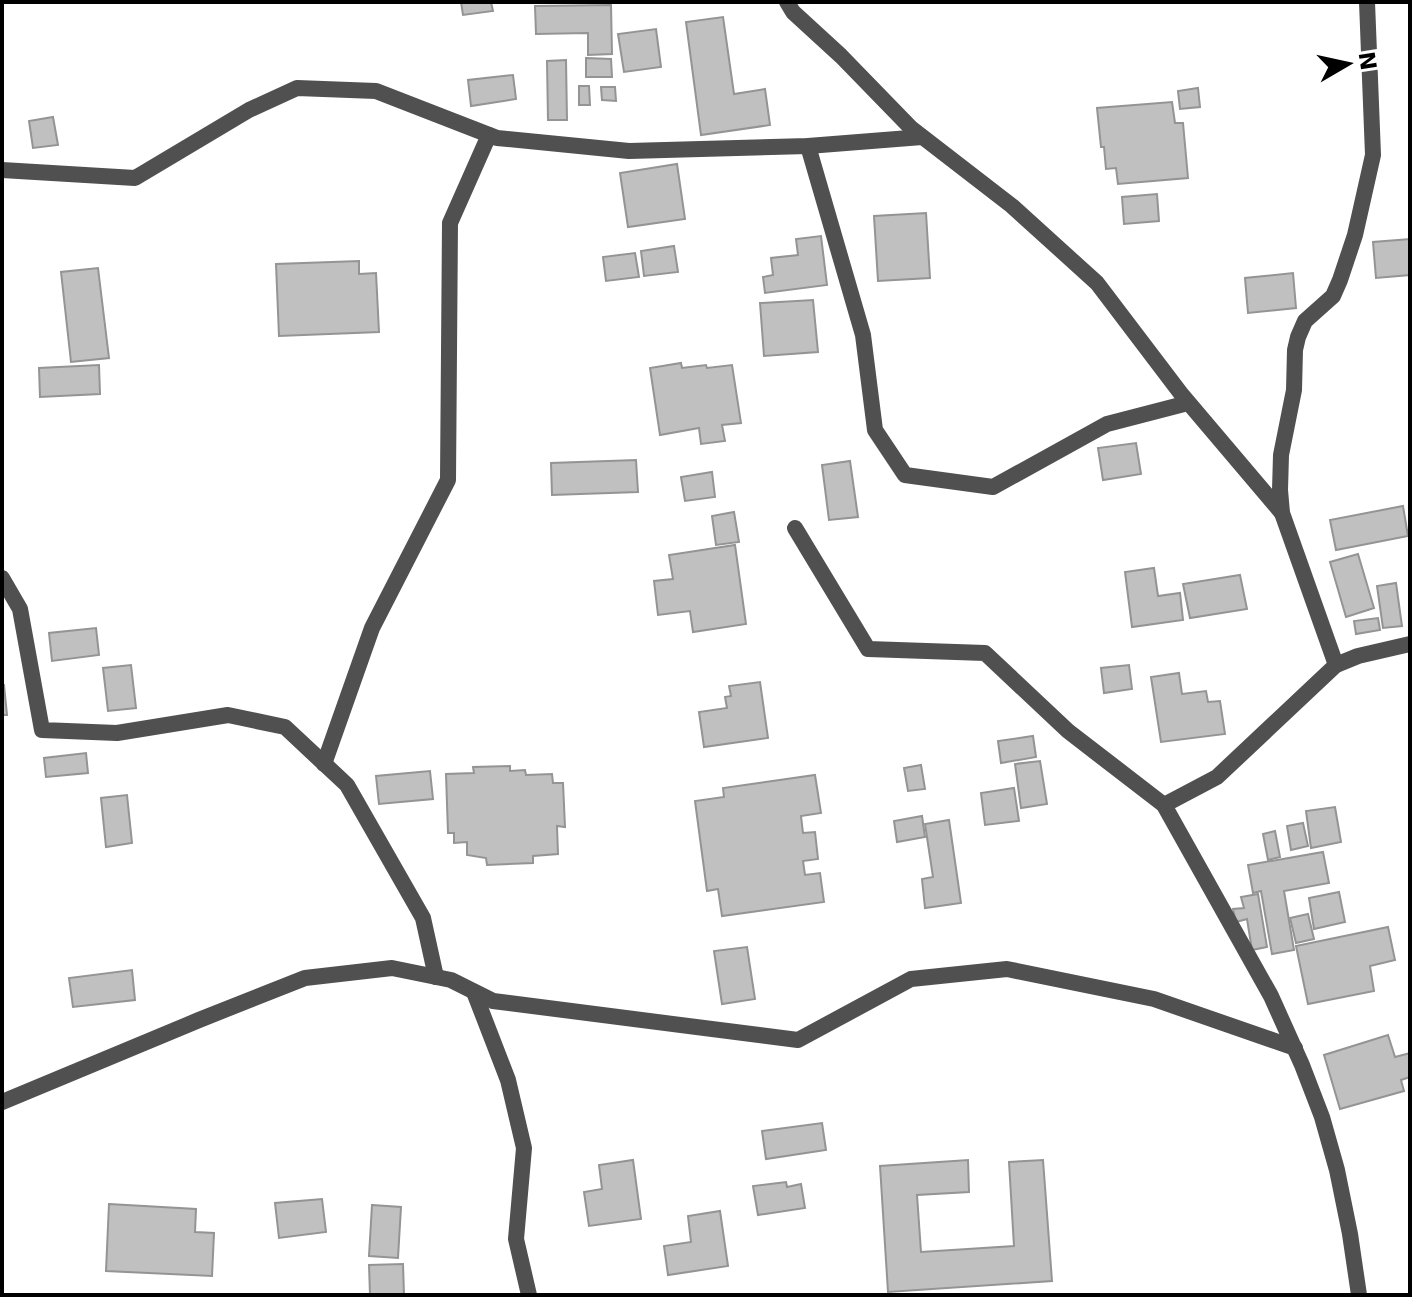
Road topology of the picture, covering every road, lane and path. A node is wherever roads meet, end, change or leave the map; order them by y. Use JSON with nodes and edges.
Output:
{"nodes":[{"id":1,"x":787,"y":2,"type":"edge"},
{"id":2,"x":1367,"y":2,"type":"edge"},
{"id":3,"x":489,"y":135,"type":"junction"},
{"id":4,"x":922,"y":137,"type":"junction"},
{"id":5,"x":808,"y":146,"type":"junction"},
{"id":6,"x":2,"y":170,"type":"edge"},
{"id":7,"x":1188,"y":403,"type":"junction"},
{"id":8,"x":1282,"y":513,"type":"junction"},
{"id":9,"x":795,"y":528,"type":"dead end"},
{"id":10,"x":2,"y":578,"type":"edge"},
{"id":11,"x":1410,"y":644,"type":"edge"},
{"id":12,"x":1336,"y":665,"type":"junction"},
{"id":13,"x":324,"y":764,"type":"junction"},
{"id":14,"x":1164,"y":805,"type":"junction"},
{"id":15,"x":436,"y":977,"type":"junction"},
{"id":16,"x":474,"y":992,"type":"junction"},
{"id":17,"x":1295,"y":1048,"type":"junction"},
{"id":18,"x":2,"y":1102,"type":"edge"},
{"id":19,"x":529,"y":1295,"type":"edge"},
{"id":20,"x":1359,"y":1295,"type":"edge"}],
"edges":[{"from":1,"to":4,"type":"street"},
{"from":2,"to":8,"type":"street"},
{"from":3,"to":5,"type":"street"},
{"from":3,"to":6,"type":"street"},
{"from":3,"to":13,"type":"street"},
{"from":4,"to":5,"type":"street"},
{"from":4,"to":7,"type":"street"},
{"from":5,"to":7,"type":"street"},
{"from":7,"to":8,"type":"street"},
{"from":8,"to":12,"type":"street"},
{"from":9,"to":14,"type":"street"},
{"from":10,"to":13,"type":"street"},
{"from":11,"to":12,"type":"street"},
{"from":12,"to":14,"type":"street"},
{"from":13,"to":15,"type":"street"},
{"from":14,"to":17,"type":"street"},
{"from":15,"to":16,"type":"street"},
{"from":15,"to":18,"type":"street"},
{"from":16,"to":17,"type":"street"},
{"from":16,"to":19,"type":"street"},
{"from":17,"to":20,"type":"street"}]}
